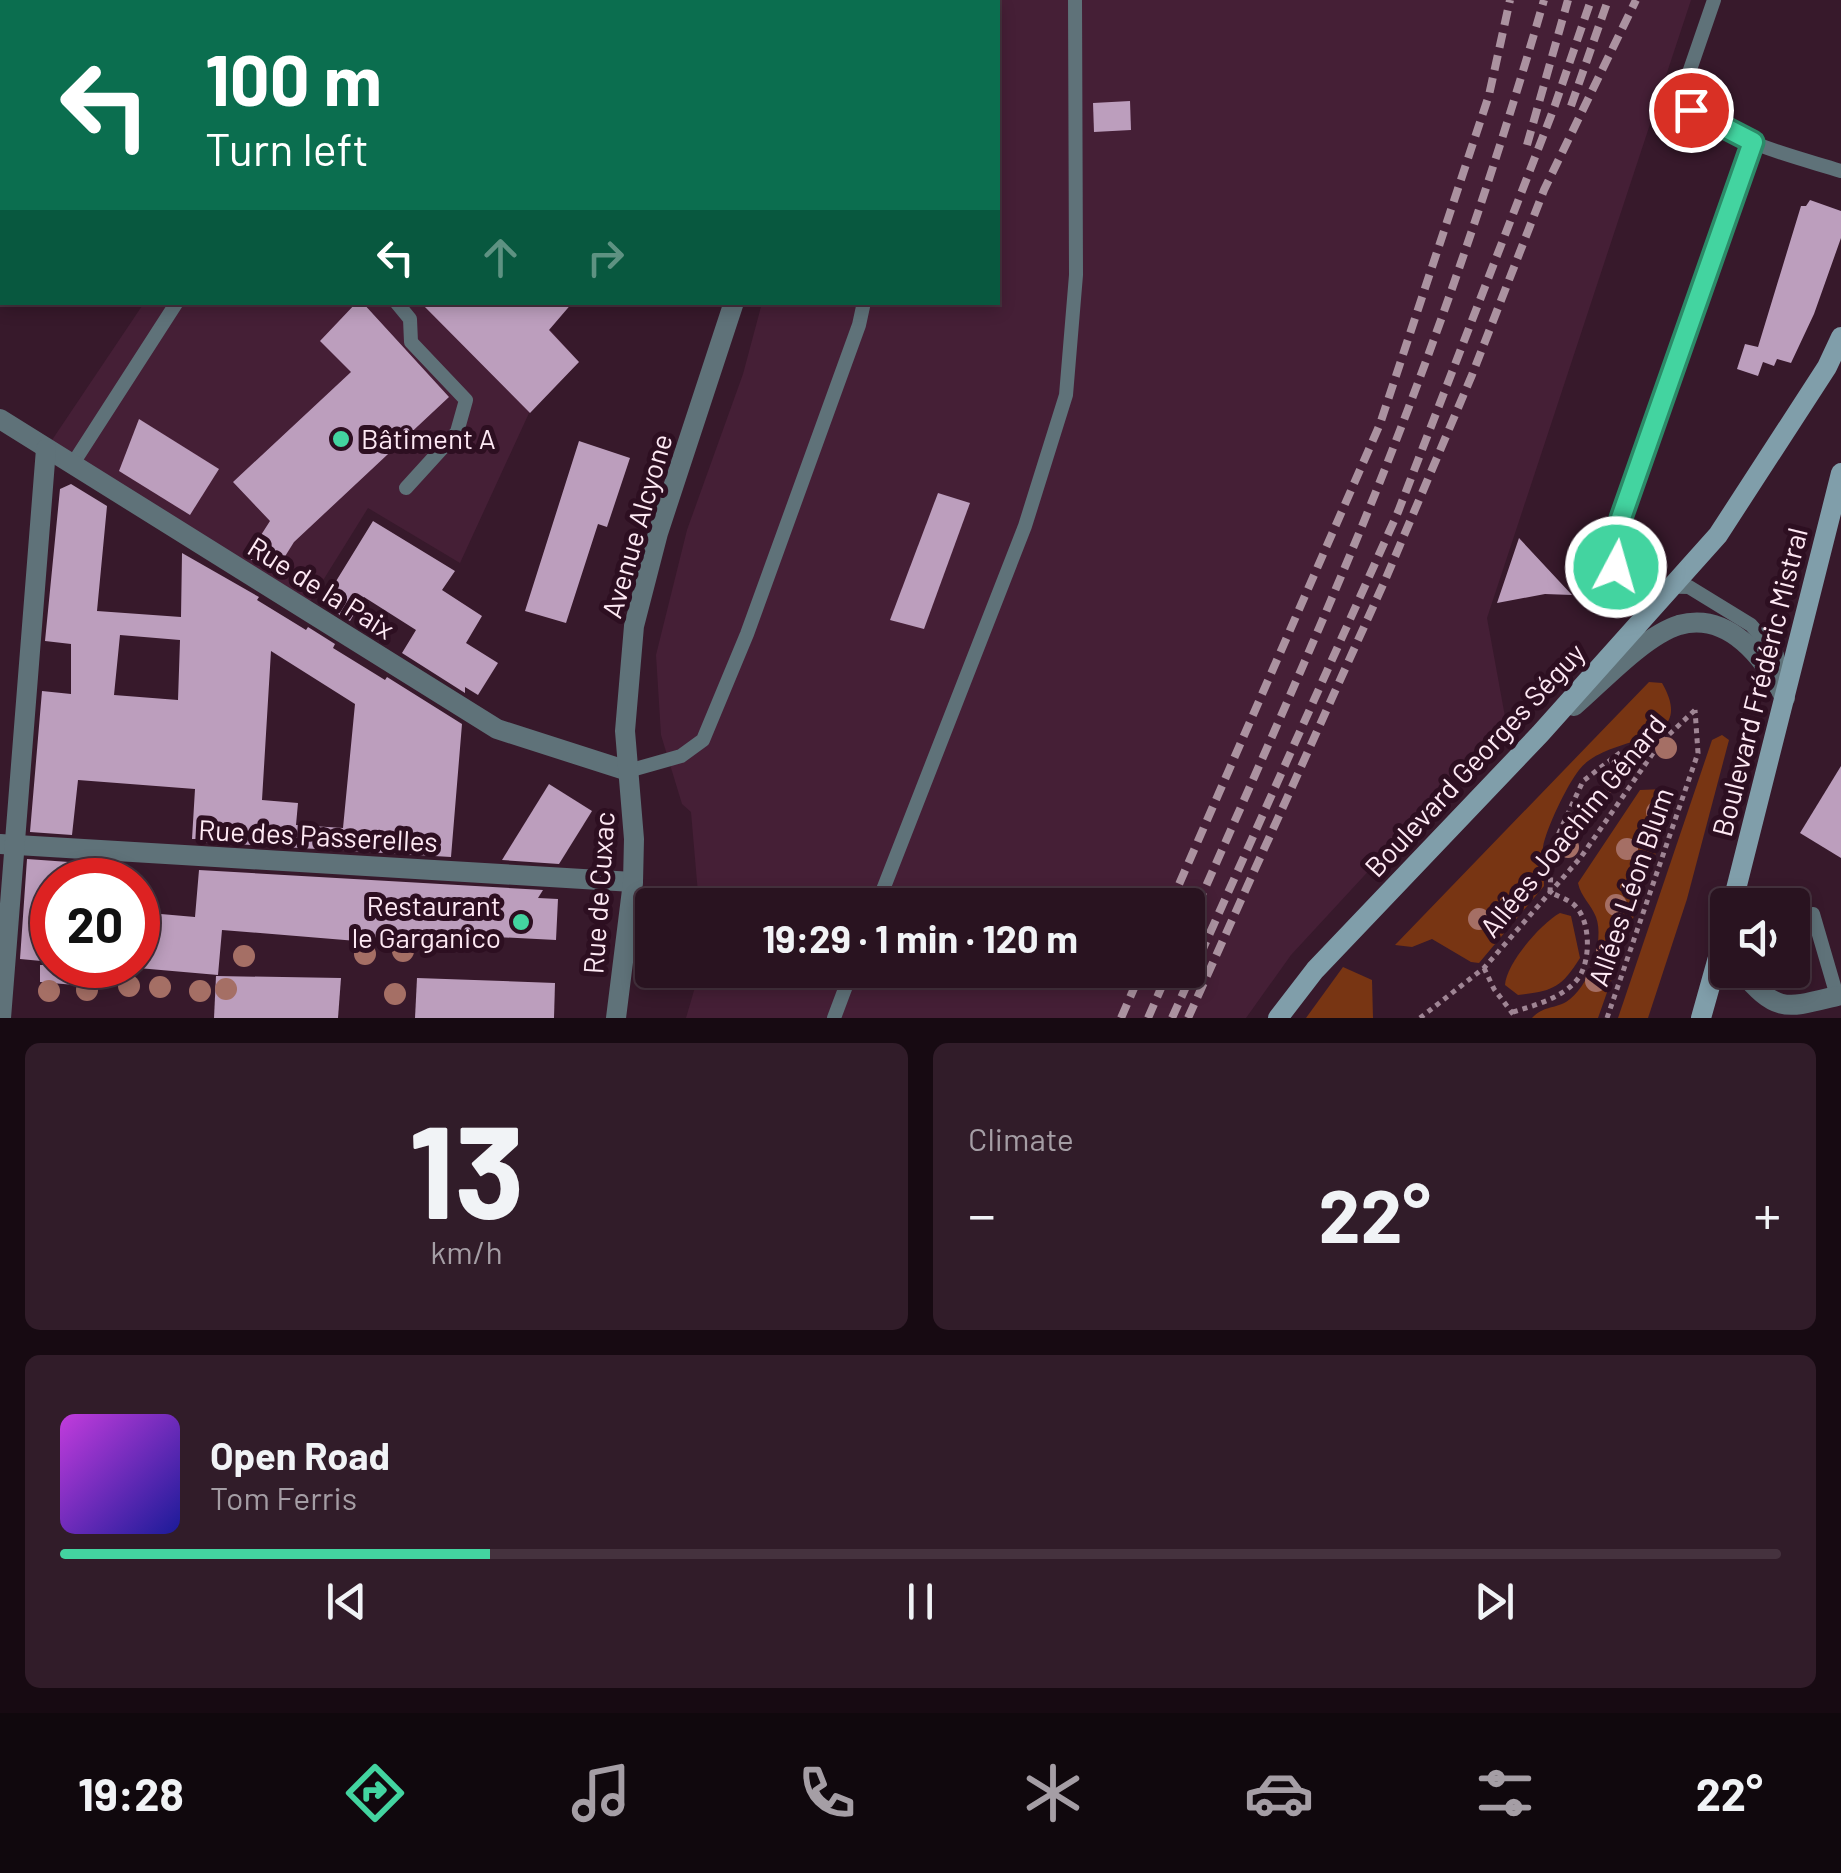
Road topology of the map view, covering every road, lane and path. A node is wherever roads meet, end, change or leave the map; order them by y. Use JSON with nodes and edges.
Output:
{"nodes":[{"id":1,"x":1075,"y":0,"type":"edge"},
{"id":2,"x":1714,"y":0,"type":"edge"},
{"id":3,"x":1753,"y":142,"type":"junction"},
{"id":4,"x":1841,"y":171,"type":"edge"},
{"id":5,"x":175,"y":305,"type":"edge"},
{"id":6,"x":398,"y":305,"type":"edge"},
{"id":7,"x":733,"y":305,"type":"edge"},
{"id":8,"x":863,"y":305,"type":"edge"},
{"id":9,"x":1841,"y":337,"type":"edge"},
{"id":10,"x":0,"y":420,"type":"edge"},
{"id":11,"x":46,"y":449,"type":"junction"},
{"id":12,"x":72,"y":465,"type":"junction"},
{"id":13,"x":1841,"y":473,"type":"edge"},
{"id":14,"x":406,"y":488,"type":"dead end"},
{"id":15,"x":1673,"y":587,"type":"junction"},
{"id":16,"x":1785,"y":698,"type":"junction"},
{"id":17,"x":1695,"y":710,"type":"joint"},
{"id":18,"x":1540,"y":734,"type":"junction"},
{"id":19,"x":1660,"y":743,"type":"junction"},
{"id":20,"x":628,"y":771,"type":"junction"},
{"id":21,"x":8,"y":844,"type":"edge"},
{"id":22,"x":632,"y":882,"type":"junction"},
{"id":23,"x":884,"y":888,"type":"edge"},
{"id":24,"x":1736,"y":888,"type":"edge"},
{"id":25,"x":1550,"y":892,"type":"junction"},
{"id":26,"x":1813,"y":914,"type":"dead end"},
{"id":27,"x":1484,"y":968,"type":"junction"},
{"id":28,"x":845,"y":988,"type":"edge"},
{"id":29,"x":1711,"y":988,"type":"edge"},
{"id":30,"x":1756,"y":988,"type":"edge"},
{"id":31,"x":1839,"y":993,"type":"edge"},
{"id":32,"x":1515,"y":1015,"type":"edge"},
{"id":33,"x":0,"y":1018,"type":"edge"},
{"id":34,"x":616,"y":1018,"type":"edge"},
{"id":35,"x":834,"y":1018,"type":"edge"},
{"id":36,"x":1278,"y":1018,"type":"edge"},
{"id":37,"x":1420,"y":1018,"type":"edge"},
{"id":38,"x":1607,"y":1018,"type":"edge"},
{"id":39,"x":1701,"y":1018,"type":"edge"},
{"id":40,"x":1825,"y":1018,"type":"edge"}],
"edges":[{"from":1,"to":23,"type":"lane"},
{"from":2,"to":3,"type":"lane"},
{"from":3,"to":4,"type":"lane"},
{"from":3,"to":15,"type":"lane"},
{"from":5,"to":12,"type":"lane"},
{"from":6,"to":14,"type":"lane"},
{"from":7,"to":20,"type":"street","name":"Avenue Alcyone"},
{"from":8,"to":20,"type":"lane"},
{"from":9,"to":15,"type":"main road","name":"Boulevard Georges Séguy"},
{"from":10,"to":11,"type":"street","name":"Rue de la Paix"},
{"from":11,"to":12,"type":"street","name":"Rue de la Paix"},
{"from":11,"to":21,"type":"street"},
{"from":12,"to":20,"type":"street","name":"Rue de la Paix"},
{"from":13,"to":16,"type":"main road","name":"Boulevard Frédéric Mistral"},
{"from":15,"to":16,"type":"lane"},
{"from":15,"to":18,"type":"main road","name":"Boulevard Georges Séguy"},
{"from":16,"to":18,"type":"street"},
{"from":16,"to":24,"type":"main road","name":"Boulevard Frédéric Mistral"},
{"from":17,"to":19,"type":"path","name":"Allées Joachim Génard"},
{"from":17,"to":38,"type":"path","name":"Allées Léon Blum"},
{"from":18,"to":36,"type":"main road","name":"Boulevard Georges Séguy"},
{"from":19,"to":25,"type":"path","name":"Allées Joachim Génard"},
{"from":19,"to":25,"type":"path"},
{"from":20,"to":22,"type":"street","name":"Rue de Cuxac"},
{"from":21,"to":22,"type":"street","name":"Rue des Passerelles"},
{"from":21,"to":33,"type":"street"},
{"from":22,"to":34,"type":"street","name":"Rue de Cuxac"},
{"from":25,"to":27,"type":"path","name":"Allées Joachim Génard"},
{"from":25,"to":32,"type":"path"},
{"from":26,"to":31,"type":"lane"},
{"from":27,"to":32,"type":"path"},
{"from":27,"to":37,"type":"path","name":"Allées Joachim Génard"},
{"from":28,"to":35,"type":"lane"},
{"from":29,"to":39,"type":"main road"},
{"from":30,"to":31,"type":"street"},
{"from":31,"to":40,"type":"street"}]}
